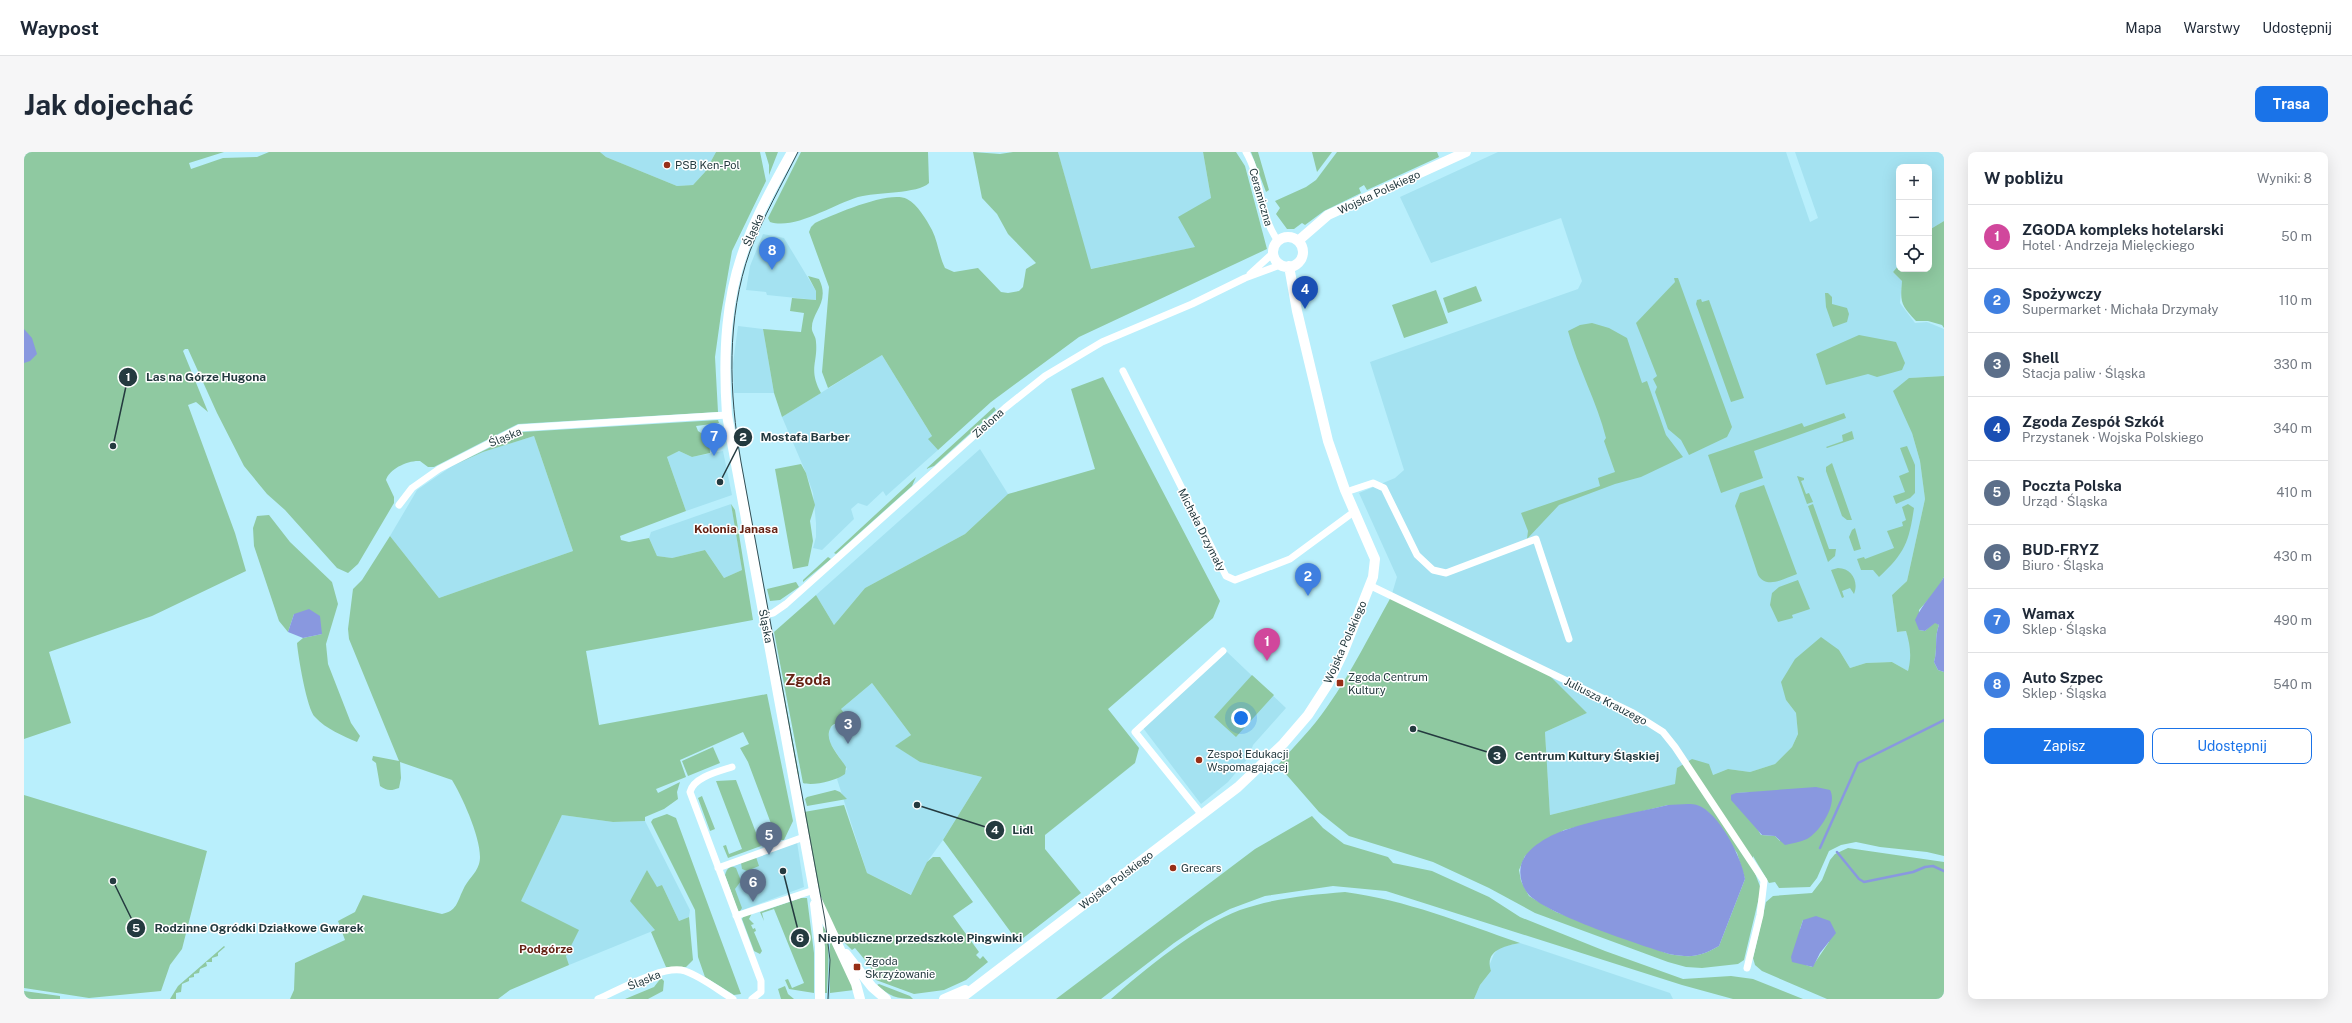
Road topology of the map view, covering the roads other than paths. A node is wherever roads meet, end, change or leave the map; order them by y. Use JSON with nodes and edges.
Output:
{"nodes":[{"id":1,"x":786,"y":152,"type":"edge"},
{"id":2,"x":792,"y":152,"type":"edge"},
{"id":3,"x":1246,"y":152,"type":"edge"},
{"id":4,"x":1466,"y":152,"type":"edge"},
{"id":5,"x":783,"y":167,"type":"junction"},
{"id":6,"x":1278,"y":241,"type":"junction"},
{"id":7,"x":1298,"y":241,"type":"junction"},
{"id":8,"x":1273,"y":253,"type":"junction"},
{"id":9,"x":1285,"y":265,"type":"junction"},
{"id":10,"x":1245,"y":278,"type":"junction"},
{"id":11,"x":1123,"y":371,"type":"dead end"},
{"id":12,"x":727,"y":415,"type":"junction"},
{"id":13,"x":1346,"y":492,"type":"junction"},
{"id":14,"x":399,"y":505,"type":"dead end"},
{"id":15,"x":1355,"y":511,"type":"junction"},
{"id":16,"x":1369,"y":585,"type":"junction"},
{"id":17,"x":764,"y":615,"type":"junction"},
{"id":18,"x":1569,"y":639,"type":"dead end"},
{"id":19,"x":1223,"y":651,"type":"dead end"},
{"id":20,"x":732,"y":766,"type":"dead end"},
{"id":21,"x":1202,"y":815,"type":"junction"},
{"id":22,"x":804,"y":836,"type":"junction"},
{"id":23,"x":718,"y":868,"type":"junction"},
{"id":24,"x":815,"y":893,"type":"junction"},
{"id":25,"x":736,"y":916,"type":"junction"},
{"id":26,"x":836,"y":942,"type":"junction"},
{"id":27,"x":1747,"y":968,"type":"dead end"},
{"id":28,"x":973,"y":987,"type":"junction"},
{"id":29,"x":598,"y":999,"type":"edge"},
{"id":30,"x":733,"y":999,"type":"edge"},
{"id":31,"x":752,"y":999,"type":"edge"},
{"id":32,"x":820,"y":999,"type":"edge"},
{"id":33,"x":860,"y":999,"type":"edge"},
{"id":34,"x":886,"y":999,"type":"edge"},
{"id":35,"x":944,"y":999,"type":"edge"},
{"id":36,"x":960,"y":999,"type":"edge"}],
"edges":[{"from":1,"to":5,"type":"street","name":"Śląska"},
{"from":2,"to":5,"type":"street","name":"Śląska"},
{"from":3,"to":6,"type":"street","name":"Ceramiczna"},
{"from":4,"to":7,"type":"street","name":"Wojska Polskiego"},
{"from":5,"to":12,"type":"street","name":"Śląska"},
{"from":6,"to":7,"type":"street"},
{"from":6,"to":8,"type":"street"},
{"from":7,"to":9,"type":"street"},
{"from":8,"to":9,"type":"street"},
{"from":8,"to":10,"type":"street","name":"Zielona"},
{"from":9,"to":10,"type":"street","name":"Zielona"},
{"from":9,"to":13,"type":"street","name":"Wojska Polskiego"},
{"from":10,"to":17,"type":"street","name":"Zielona"},
{"from":11,"to":15,"type":"street","name":"Michała Drzymały"},
{"from":12,"to":14,"type":"street","name":"Śląska"},
{"from":12,"to":17,"type":"street","name":"Śląska"},
{"from":13,"to":15,"type":"street","name":"Wojska Polskiego"},
{"from":13,"to":18,"type":"street"},
{"from":15,"to":16,"type":"street","name":"Wojska Polskiego"},
{"from":16,"to":21,"type":"street","name":"Wojska Polskiego"},
{"from":16,"to":27,"type":"street","name":"Juliusza Krauzego"},
{"from":17,"to":22,"type":"street","name":"Śląska"},
{"from":19,"to":21,"type":"street"},
{"from":20,"to":23,"type":"street"},
{"from":21,"to":28,"type":"street","name":"Wojska Polskiego"},
{"from":22,"to":23,"type":"street"},
{"from":22,"to":24,"type":"street","name":"Śląska"},
{"from":23,"to":25,"type":"street"},
{"from":24,"to":25,"type":"street"},
{"from":24,"to":26,"type":"street","name":"Śląska"},
{"from":24,"to":32,"type":"street"},
{"from":25,"to":31,"type":"street"},
{"from":26,"to":33,"type":"street","name":"Śląska"},
{"from":26,"to":34,"type":"street","name":"Śląska"},
{"from":28,"to":35,"type":"street","name":"Wojska Polskiego"},
{"from":28,"to":36,"type":"street","name":"Wojska Polskiego"},
{"from":29,"to":30,"type":"street","name":"Śląska"}]}
